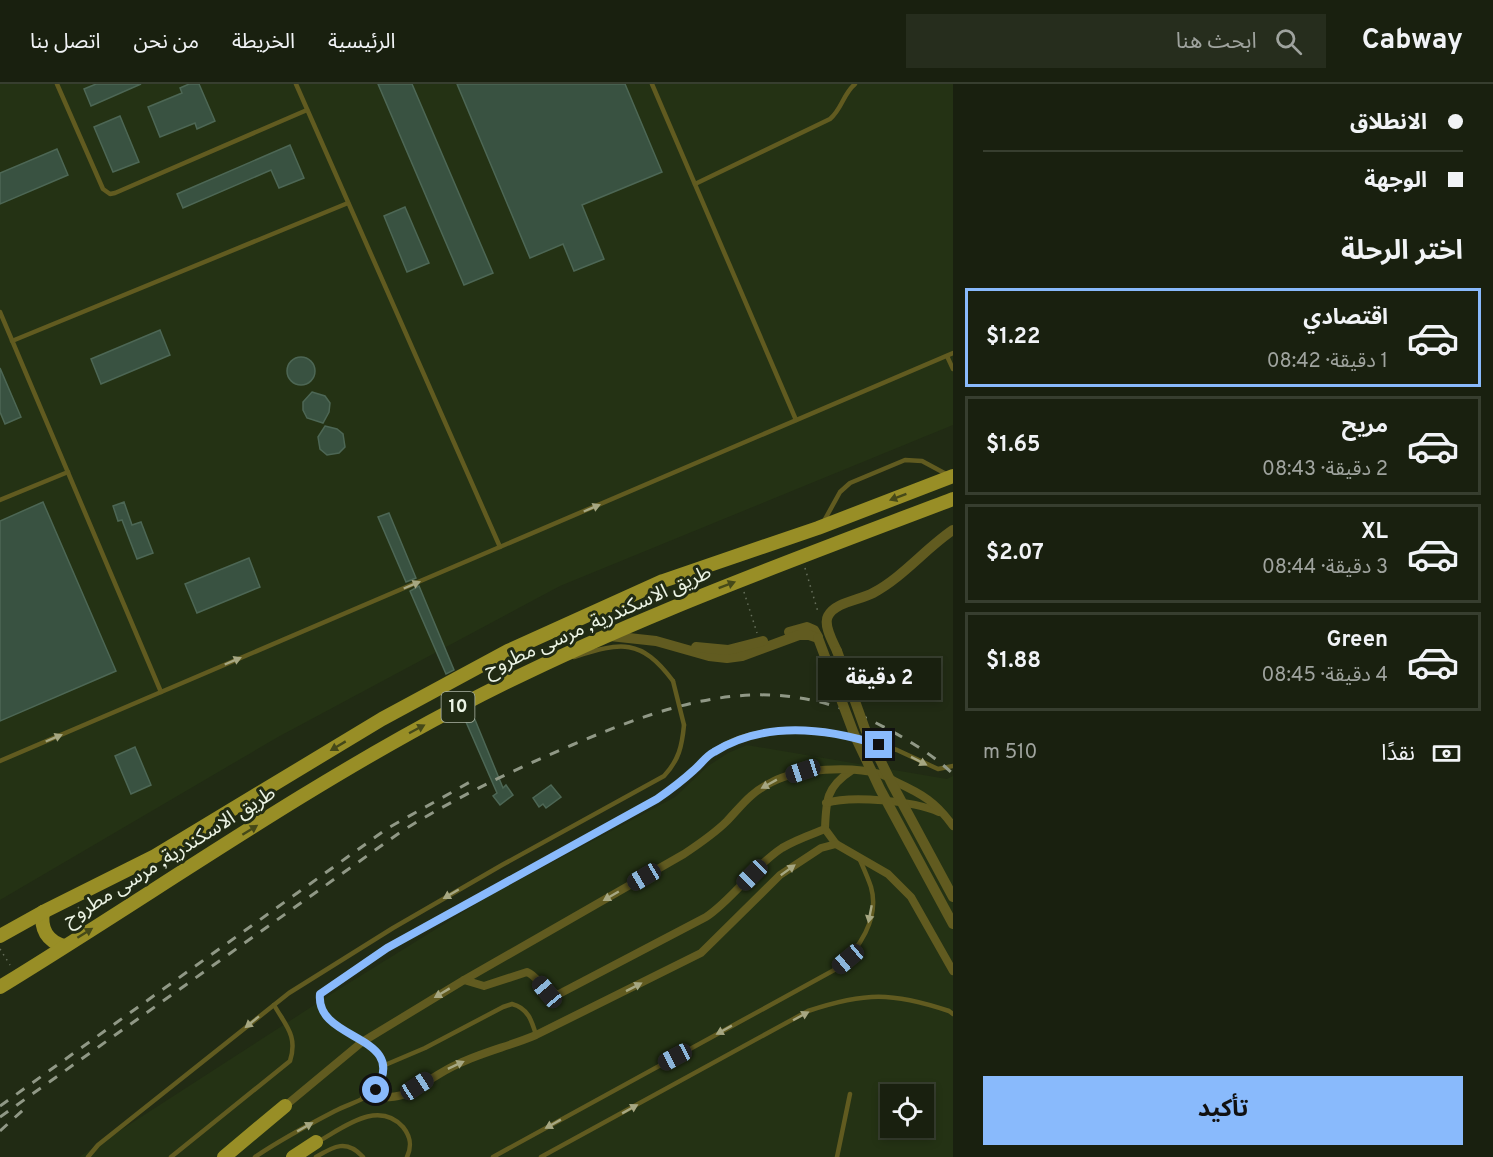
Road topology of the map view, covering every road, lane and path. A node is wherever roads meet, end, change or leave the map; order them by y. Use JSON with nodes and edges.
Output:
{"nodes":[{"id":1,"x":57,"y":84,"type":"edge"},
{"id":2,"x":296,"y":84,"type":"edge"},
{"id":3,"x":652,"y":84,"type":"edge"},
{"id":4,"x":855,"y":84,"type":"edge"},
{"id":5,"x":308,"y":110,"type":"junction"},
{"id":6,"x":695,"y":184,"type":"junction"},
{"id":7,"x":348,"y":203,"type":"junction"},
{"id":8,"x":0,"y":312,"type":"edge"},
{"id":9,"x":7,"y":329,"type":"junction"},
{"id":10,"x":0,"y":332,"type":"edge"},
{"id":11,"x":12,"y":341,"type":"junction"},
{"id":12,"x":950,"y":354,"type":"edge"},
{"id":13,"x":953,"y":369,"type":"edge"},
{"id":14,"x":796,"y":420,"type":"junction"},
{"id":15,"x":68,"y":472,"type":"junction"},
{"id":16,"x":952,"y":476,"type":"edge"},
{"id":17,"x":953,"y":499,"type":"edge"},
{"id":18,"x":0,"y":500,"type":"edge"},
{"id":19,"x":818,"y":528,"type":"junction"},
{"id":20,"x":953,"y":530,"type":"edge"},
{"id":21,"x":500,"y":547,"type":"junction"},
{"id":22,"x":801,"y":556,"type":"junction"},
{"id":23,"x":740,"y":580,"type":"junction"},
{"id":24,"x":826,"y":622,"type":"junction"},
{"id":25,"x":604,"y":636,"type":"junction"},
{"id":26,"x":818,"y":638,"type":"junction"},
{"id":27,"x":760,"y":642,"type":"junction"},
{"id":28,"x":676,"y":645,"type":"junction"},
{"id":29,"x":844,"y":668,"type":"junction"},
{"id":30,"x":830,"y":673,"type":"junction"},
{"id":31,"x":521,"y":675,"type":"junction"},
{"id":32,"x":161,"y":692,"type":"junction"},
{"id":33,"x":0,"y":761,"type":"edge"},
{"id":34,"x":953,"y":766,"type":"edge"},
{"id":35,"x":851,"y":771,"type":"junction"},
{"id":36,"x":826,"y":802,"type":"junction"},
{"id":37,"x":945,"y":814,"type":"junction"},
{"id":38,"x":953,"y":826,"type":"edge"},
{"id":39,"x":825,"y":829,"type":"junction"},
{"id":40,"x":836,"y":844,"type":"junction"},
{"id":41,"x":859,"y":858,"type":"junction"},
{"id":42,"x":97,"y":885,"type":"junction"},
{"id":43,"x":72,"y":897,"type":"junction"},
{"id":44,"x":953,"y":897,"type":"edge"},
{"id":45,"x":43,"y":912,"type":"junction"},
{"id":46,"x":115,"y":915,"type":"junction"},
{"id":47,"x":953,"y":924,"type":"edge"},
{"id":48,"x":91,"y":930,"type":"junction"},
{"id":49,"x":0,"y":936,"type":"edge"},
{"id":50,"x":64,"y":946,"type":"junction"},
{"id":51,"x":0,"y":948,"type":"edge"},
{"id":52,"x":953,"y":971,"type":"edge"},
{"id":53,"x":16,"y":976,"type":"junction"},
{"id":54,"x":464,"y":980,"type":"junction"},
{"id":55,"x":0,"y":987,"type":"edge"},
{"id":56,"x":274,"y":1005,"type":"junction"},
{"id":57,"x":953,"y":1014,"type":"edge"},
{"id":58,"x":536,"y":1035,"type":"junction"},
{"id":59,"x":362,"y":1042,"type":"junction"},
{"id":60,"x":385,"y":1065,"type":"junction"},
{"id":61,"x":850,"y":1094,"type":"dead end"},
{"id":62,"x":364,"y":1097,"type":"junction"},
{"id":63,"x":285,"y":1106,"type":"joint"},
{"id":64,"x":316,"y":1142,"type":"joint"},
{"id":65,"x":88,"y":1157,"type":"edge"},
{"id":66,"x":171,"y":1157,"type":"edge"},
{"id":67,"x":224,"y":1157,"type":"edge"},
{"id":68,"x":255,"y":1157,"type":"edge"},
{"id":69,"x":293,"y":1157,"type":"edge"},
{"id":70,"x":316,"y":1157,"type":"edge"},
{"id":71,"x":363,"y":1157,"type":"edge"},
{"id":72,"x":407,"y":1157,"type":"edge"},
{"id":73,"x":493,"y":1157,"type":"edge"},
{"id":74,"x":541,"y":1157,"type":"edge"},
{"id":75,"x":837,"y":1157,"type":"edge"}],
"edges":[{"from":1,"to":5,"type":"lane"},
{"from":2,"to":5,"type":"lane"},
{"from":3,"to":6,"type":"lane"},
{"from":4,"to":6,"type":"lane"},
{"from":5,"to":7,"type":"lane"},
{"from":6,"to":14,"type":"lane"},
{"from":7,"to":11,"type":"lane"},
{"from":7,"to":21,"type":"lane"},
{"from":8,"to":9,"type":"lane"},
{"from":9,"to":10,"type":"lane"},
{"from":9,"to":11,"type":"lane"},
{"from":11,"to":15,"type":"lane"},
{"from":12,"to":13,"type":"lane"},
{"from":12,"to":14,"type":"lane"},
{"from":21,"to":14,"type":"lane","one_way":true},
{"from":15,"to":18,"type":"lane"},
{"from":15,"to":32,"type":"lane"},
{"from":16,"to":19,"type":"main road","name":"طريق الاسكندرية, مرسى مطروح","number":"10","one_way":true},
{"from":16,"to":19,"type":"lane"},
{"from":17,"to":22,"type":"main road","name":"طريق الاسكندرية, مرسى مطروح","number":"10"},
{"from":19,"to":42,"type":"main road","name":"طريق الاسكندرية, مرسى مطروح","number":"10","one_way":true},
{"from":20,"to":24,"type":"street"},
{"from":32,"to":21,"type":"lane","one_way":true},
{"from":22,"to":23,"type":"main road","name":"طريق الاسكندرية, مرسى مطروح","number":"10"},
{"from":22,"to":24,"type":"path"},
{"from":25,"to":23,"type":"main road","name":"طريق الاسكندرية, مرسى مطروح","number":"10","one_way":true},
{"from":23,"to":27,"type":"path"},
{"from":24,"to":29,"type":"street","bridge":true},
{"from":25,"to":28,"type":"street"},
{"from":25,"to":31,"type":"main road","name":"طريق الاسكندرية, مرسى مطروح","number":"10"},
{"from":26,"to":27,"type":"street"},
{"from":26,"to":28,"type":"street"},
{"from":26,"to":30,"type":"street","bridge":true},
{"from":27,"to":28,"type":"street"},
{"from":29,"to":30,"type":"street","bridge":true},
{"from":29,"to":44,"type":"street","bridge":true},
{"from":30,"to":47,"type":"street","bridge":true},
{"from":46,"to":31,"type":"main road","name":"طريق الاسكندرية, مرسى مطروح","number":"10","one_way":true},
{"from":31,"to":56,"type":"lane","one_way":true,"bridge":true},
{"from":33,"to":32,"type":"lane","one_way":true},
{"from":59,"to":34,"type":"lane","one_way":true},
{"from":35,"to":36,"type":"street"},
{"from":35,"to":37,"type":"street"},
{"from":35,"to":54,"type":"street","one_way":true},
{"from":36,"to":37,"type":"street"},
{"from":36,"to":39,"type":"street"},
{"from":37,"to":38,"type":"street"},
{"from":39,"to":40,"type":"street"},
{"from":39,"to":54,"type":"street"},
{"from":40,"to":41,"type":"street"},
{"from":58,"to":40,"type":"street","one_way":true},
{"from":41,"to":52,"type":"street"},
{"from":41,"to":73,"type":"lane","one_way":true},
{"from":42,"to":43,"type":"main road","name":"طريق الاسكندرية, مرسى مطروح","number":"10"},
{"from":42,"to":46,"type":"path"},
{"from":43,"to":45,"type":"main road","name":"طريق الاسكندرية, مرسى مطروح","number":"10"},
{"from":43,"to":48,"type":"path"},
{"from":45,"to":49,"type":"main road","name":"طريق الاسكندرية, مرسى مطروح","number":"10"},
{"from":45,"to":50,"type":"main road"},
{"from":46,"to":48,"type":"main road","name":"طريق الاسكندرية, مرسى مطروح","number":"10"},
{"from":50,"to":48,"type":"main road","name":"طريق الاسكندرية, مرسى مطروح","number":"10","one_way":true},
{"from":50,"to":53,"type":"main road","name":"طريق الاسكندرية, مرسى مطروح","number":"10"},
{"from":51,"to":53,"type":"path"},
{"from":53,"to":55,"type":"main road","name":"طريق الاسكندرية, مرسى مطروح","number":"10"},
{"from":54,"to":59,"type":"street","one_way":true},
{"from":56,"to":65,"type":"lane","one_way":true},
{"from":56,"to":66,"type":"lane"},
{"from":74,"to":57,"type":"lane","one_way":true},
{"from":58,"to":60,"type":"lane"},
{"from":62,"to":58,"type":"street","one_way":true},
{"from":59,"to":60,"type":"lane"},
{"from":59,"to":63,"type":"street"},
{"from":60,"to":62,"type":"lane"},
{"from":61,"to":75,"type":"lane"},
{"from":68,"to":62,"type":"lane","one_way":true},
{"from":63,"to":67,"type":"main road"},
{"from":64,"to":69,"type":"main road"},
{"from":64,"to":72,"type":"lane"},
{"from":70,"to":71,"type":"lane"}]}
